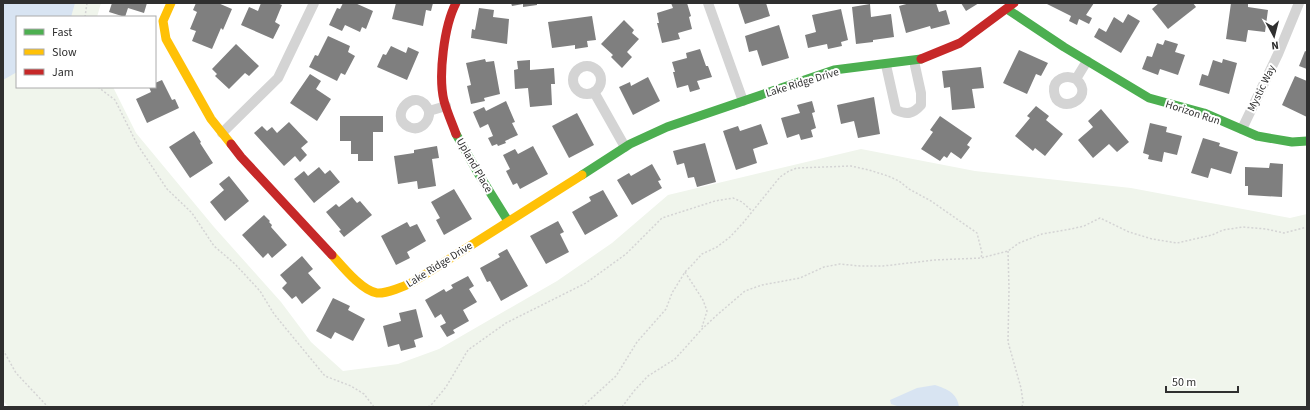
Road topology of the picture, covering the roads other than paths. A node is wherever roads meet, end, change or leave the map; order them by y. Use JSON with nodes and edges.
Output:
{"nodes":[{"id":1,"x":171,"y":3,"type":"edge"},
{"id":2,"x":314,"y":3,"type":"edge"},
{"id":3,"x":456,"y":3,"type":"edge"},
{"id":4,"x":708,"y":3,"type":"edge"},
{"id":5,"x":1299,"y":3,"type":"edge"},
{"id":6,"x":1010,"y":6,"type":"edge"},
{"id":7,"x":914,"y":61,"type":"junction"},
{"id":8,"x":1087,"y":61,"type":"junction"},
{"id":9,"x":886,"y":65,"type":"junction"},
{"id":10,"x":1076,"y":79,"type":"dead end"},
{"id":11,"x":594,"y":92,"type":"dead end"},
{"id":12,"x":743,"y":101,"type":"junction"},
{"id":13,"x":446,"y":106,"type":"junction"},
{"id":14,"x":429,"y":111,"type":"dead end"},
{"id":15,"x":1242,"y":129,"type":"junction"},
{"id":16,"x":222,"y":133,"type":"junction"},
{"id":17,"x":1307,"y":141,"type":"edge"},
{"id":18,"x":625,"y":147,"type":"junction"},
{"id":19,"x":508,"y":221,"type":"junction"}],
"edges":[{"from":1,"to":16,"type":"street","name":"Lake Ridge Drive"},
{"from":2,"to":16,"type":"street"},
{"from":3,"to":13,"type":"street","name":"Upland Place"},
{"from":4,"to":12,"type":"street"},
{"from":5,"to":15,"type":"street","name":"Mystic Way"},
{"from":6,"to":7,"type":"street","name":"Lake Ridge Drive"},
{"from":6,"to":8,"type":"street","name":"Horizon Run"},
{"from":7,"to":9,"type":"street","name":"Lake Ridge Drive"},
{"from":7,"to":9,"type":"street"},
{"from":8,"to":10,"type":"street"},
{"from":8,"to":15,"type":"street","name":"Horizon Run"},
{"from":9,"to":12,"type":"street","name":"Lake Ridge Drive"},
{"from":11,"to":18,"type":"street"},
{"from":12,"to":18,"type":"street","name":"Lake Ridge Drive"},
{"from":13,"to":14,"type":"street"},
{"from":13,"to":19,"type":"street","name":"Upland Place"},
{"from":15,"to":17,"type":"street","name":"Horizon Run"},
{"from":16,"to":19,"type":"street","name":"Lake Ridge Drive"},
{"from":18,"to":19,"type":"street","name":"Lake Ridge Drive"}]}
